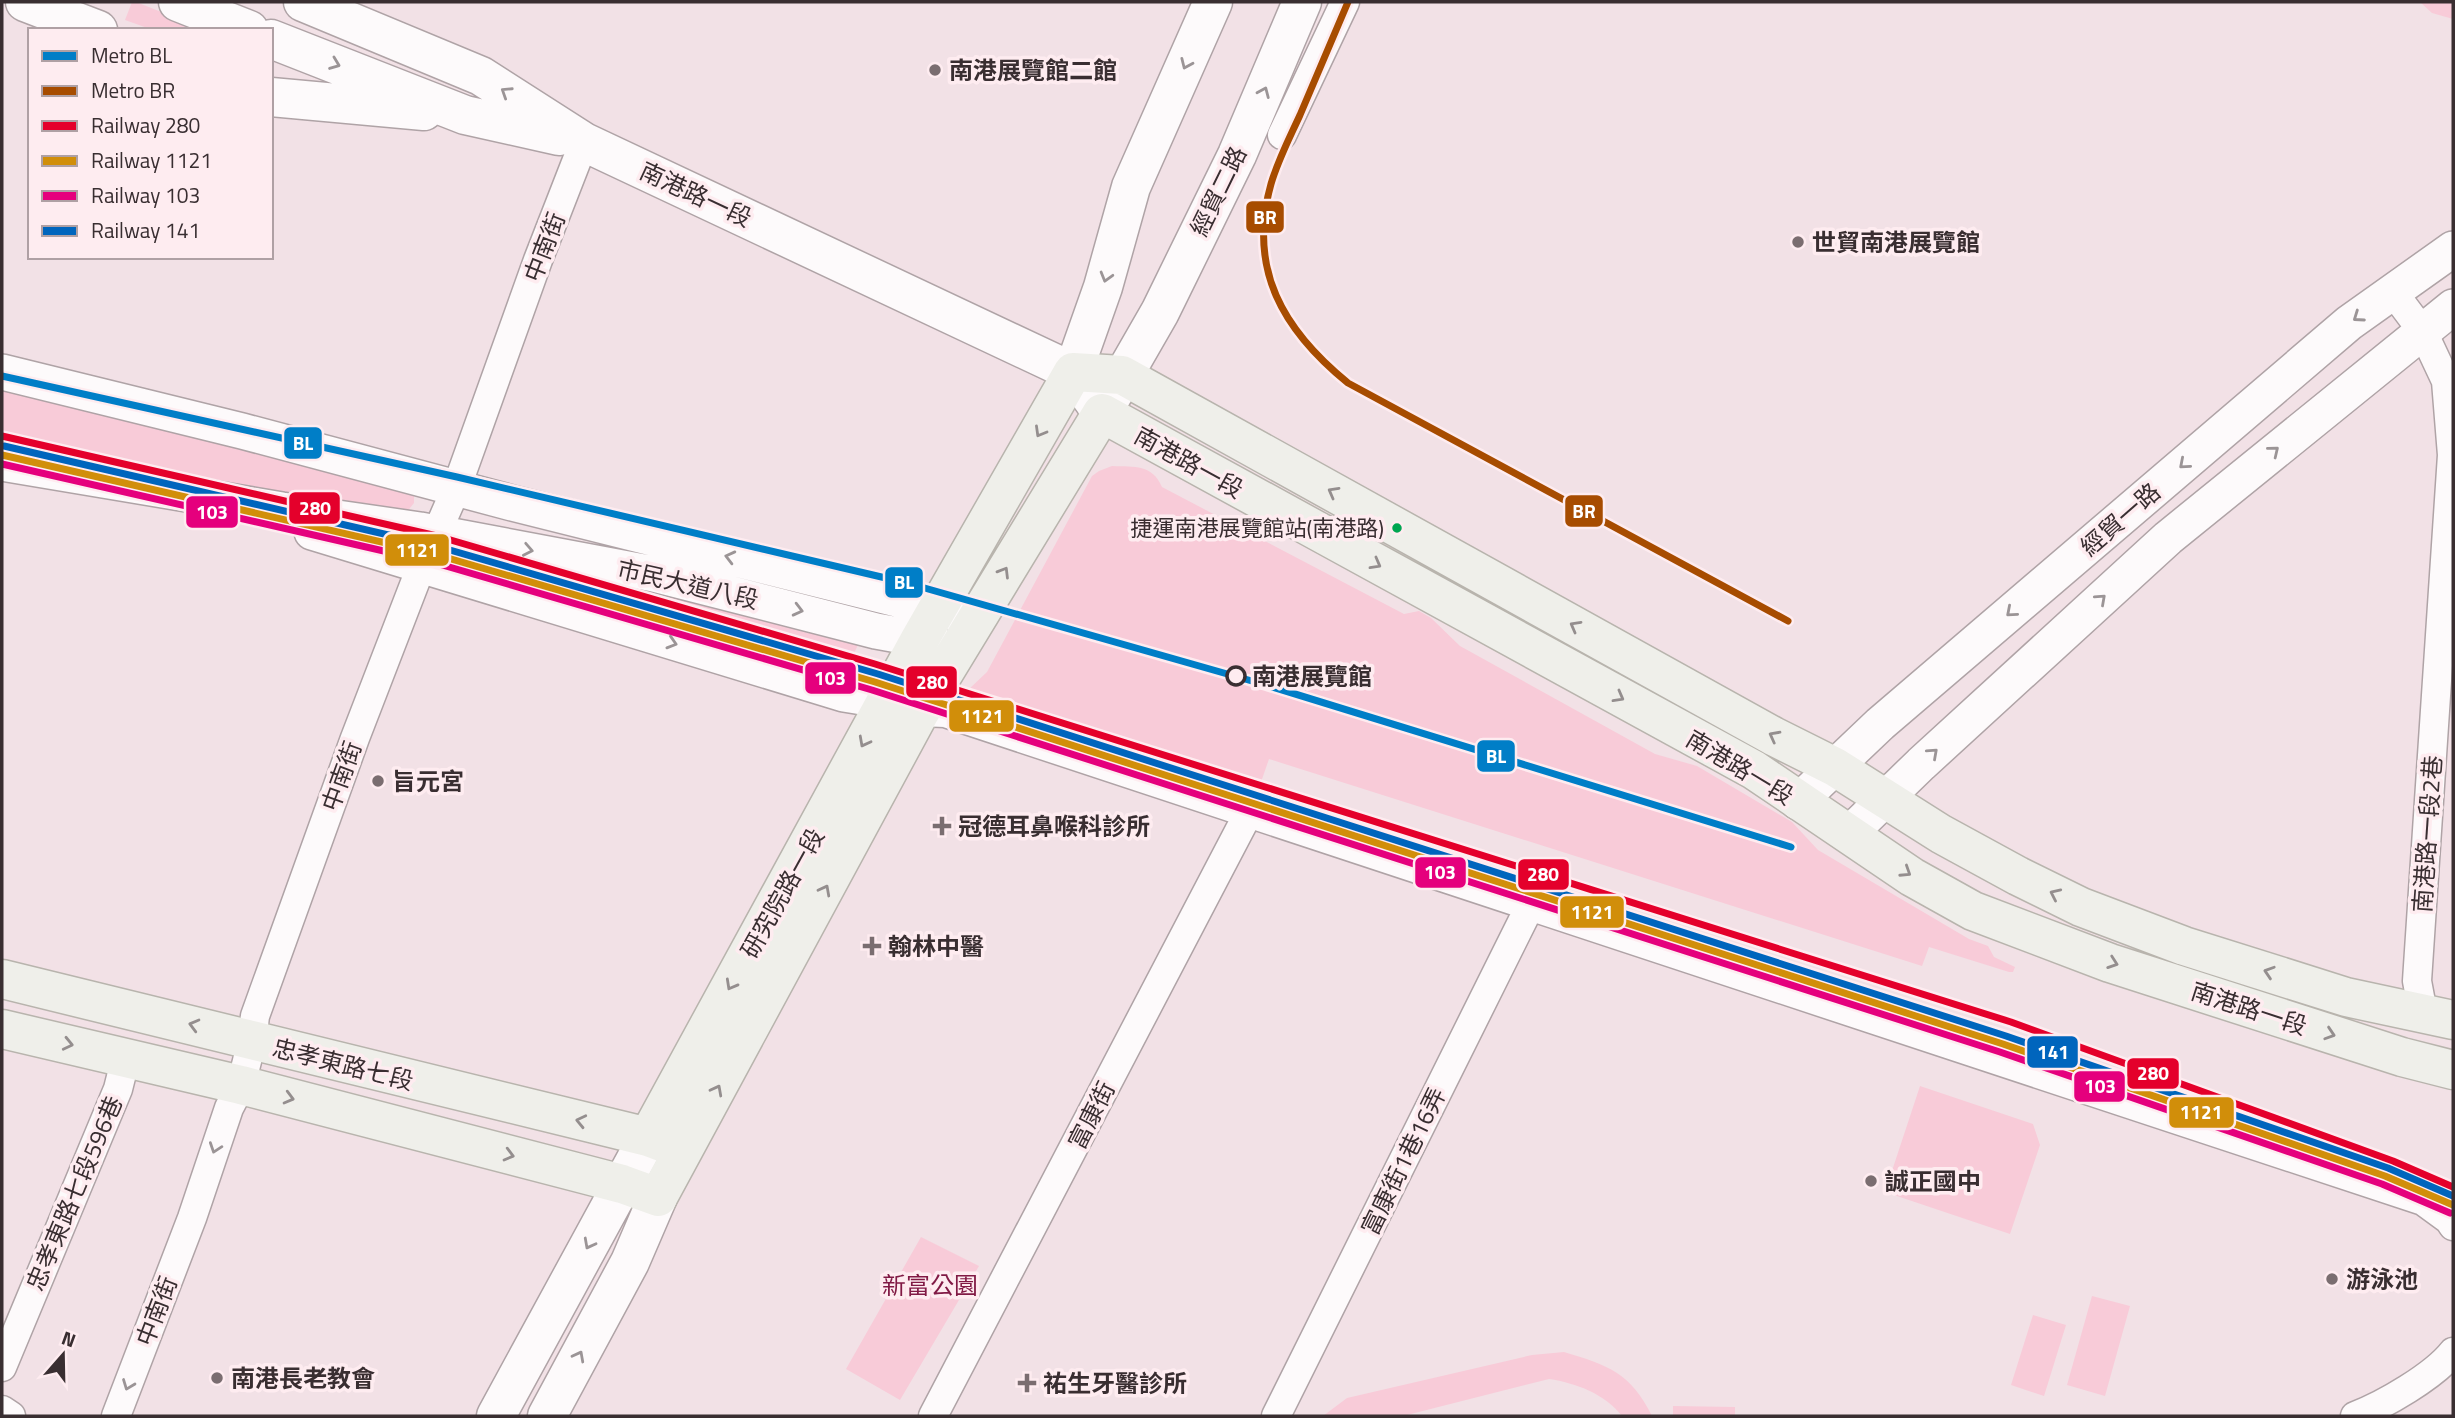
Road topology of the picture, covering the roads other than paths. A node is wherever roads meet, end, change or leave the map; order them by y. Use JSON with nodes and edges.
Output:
{"nodes":[{"id":1,"x":25,"y":2,"type":"edge"},
{"id":2,"x":177,"y":2,"type":"edge"},
{"id":3,"x":303,"y":2,"type":"edge"},
{"id":4,"x":1213,"y":2,"type":"edge"},
{"id":5,"x":1302,"y":2,"type":"edge"},
{"id":6,"x":1345,"y":2,"type":"edge"},
{"id":7,"x":77,"y":16,"type":"edge"},
{"id":8,"x":244,"y":28,"type":"edge"},
{"id":9,"x":273,"y":40,"type":"edge"},
{"id":10,"x":273,"y":98,"type":"edge"},
{"id":11,"x":465,"y":115,"type":"junction"},
{"id":12,"x":1282,"y":135,"type":"dead end"},
{"id":13,"x":584,"y":142,"type":"junction"},
{"id":14,"x":2453,"y":249,"type":"edge"},
{"id":15,"x":2393,"y":292,"type":"junction"},
{"id":16,"x":2453,"y":307,"type":"edge"},
{"id":17,"x":2423,"y":332,"type":"junction"},
{"id":18,"x":2,"y":372,"type":"edge"},
{"id":19,"x":1073,"y":372,"type":"junction"},
{"id":20,"x":1122,"y":375,"type":"junction"},
{"id":21,"x":1102,"y":413,"type":"junction"},
{"id":22,"x":2,"y":463,"type":"edge"},
{"id":23,"x":456,"y":489,"type":"junction"},
{"id":24,"x":185,"y":493,"type":"junction"},
{"id":25,"x":437,"y":533,"type":"junction"},
{"id":26,"x":422,"y":565,"type":"junction"},
{"id":27,"x":975,"y":619,"type":"junction"},
{"id":28,"x":930,"y":624,"type":"junction"},
{"id":29,"x":956,"y":652,"type":"junction"},
{"id":30,"x":904,"y":707,"type":"junction"},
{"id":31,"x":1835,"y":767,"type":"junction"},
{"id":32,"x":1885,"y":800,"type":"junction"},
{"id":33,"x":1798,"y":802,"type":"junction"},
{"id":34,"x":1248,"y":814,"type":"junction"},
{"id":35,"x":1849,"y":834,"type":"junction"},
{"id":36,"x":1530,"y":906,"type":"junction"},
{"id":37,"x":2,"y":979,"type":"edge"},
{"id":38,"x":2438,"y":1017,"type":"edge"},
{"id":39,"x":2,"y":1029,"type":"edge"},
{"id":40,"x":253,"y":1041,"type":"junction"},
{"id":41,"x":127,"y":1057,"type":"junction"},
{"id":42,"x":2453,"y":1070,"type":"edge"},
{"id":43,"x":241,"y":1085,"type":"junction"},
{"id":44,"x":648,"y":1137,"type":"junction"},
{"id":45,"x":683,"y":1150,"type":"junction"},
{"id":46,"x":622,"y":1184,"type":"junction"},
{"id":47,"x":658,"y":1197,"type":"junction"},
{"id":48,"x":2453,"y":1226,"type":"edge"},
{"id":49,"x":2453,"y":1352,"type":"edge"},
{"id":50,"x":2,"y":1367,"type":"edge"},
{"id":51,"x":2,"y":1410,"type":"edge"},
{"id":52,"x":11,"y":1416,"type":"edge"},
{"id":53,"x":116,"y":1416,"type":"edge"},
{"id":54,"x":496,"y":1416,"type":"edge"},
{"id":55,"x":547,"y":1416,"type":"edge"},
{"id":56,"x":933,"y":1416,"type":"edge"},
{"id":57,"x":1276,"y":1416,"type":"edge"},
{"id":58,"x":2355,"y":1416,"type":"edge"}],
"edges":[{"from":1,"to":7,"type":"main road"},
{"from":2,"to":8,"type":"main road"},
{"from":13,"to":3,"type":"main road","name":"南港路一段","one_way":true},
{"from":4,"to":19,"type":"main road","one_way":true},
{"from":20,"to":5,"type":"main road","name":"經貿二路","one_way":true},
{"from":6,"to":12,"type":"street"},
{"from":9,"to":11,"type":"main road","name":"南港路一段","one_way":true},
{"from":10,"to":11,"type":"main road"},
{"from":11,"to":13,"type":"main road","name":"南港路一段"},
{"from":13,"to":19,"type":"main road","name":"南港路一段"},
{"from":13,"to":23,"type":"street","name":"中南街"},
{"from":14,"to":15,"type":"street","name":"經貿一路"},
{"from":15,"to":17,"type":"street","name":"南港路一段2巷"},
{"from":15,"to":31,"type":"street","name":"經貿一路","one_way":true},
{"from":16,"to":17,"type":"street","name":"經貿一路"},
{"from":32,"to":17,"type":"street","name":"經貿一路","one_way":true},
{"from":17,"to":38,"type":"street","name":"南港路一段2巷"},
{"from":18,"to":23,"type":"street","name":"市民大道八段"},
{"from":19,"to":20,"type":"main road","name":"南港路一段"},
{"from":19,"to":21,"type":"main road","name":"南港路一段"},
{"from":19,"to":28,"type":"main road","name":"研究院路一段","one_way":true},
{"from":20,"to":21,"type":"main road","name":"研究院路一段"},
{"from":31,"to":20,"type":"main road","name":"南港路一段","one_way":true},
{"from":27,"to":21,"type":"main road","name":"研究院路一段","one_way":true},
{"from":21,"to":33,"type":"main road","name":"南港路一段","one_way":true},
{"from":22,"to":24,"type":"street","name":"市民大道八段"},
{"from":23,"to":25,"type":"street","name":"中南街"},
{"from":28,"to":23,"type":"street","name":"市民大道八段","one_way":true},
{"from":24,"to":25,"type":"street","name":"市民大道八段"},
{"from":24,"to":26,"type":"street"},
{"from":25,"to":26,"type":"street","name":"中南街"},
{"from":25,"to":28,"type":"street","name":"市民大道八段","one_way":true},
{"from":26,"to":30,"type":"street","one_way":true},
{"from":26,"to":40,"type":"street","name":"中南街"},
{"from":27,"to":28,"type":"street","name":"市民大道八段"},
{"from":27,"to":29,"type":"main road","name":"研究院路一段"},
{"from":28,"to":29,"type":"street","name":"市民大道八段"},
{"from":28,"to":30,"type":"main road","name":"研究院路一段"},
{"from":29,"to":30,"type":"main road","name":"研究院路一段"},
{"from":30,"to":34,"type":"street"},
{"from":30,"to":44,"type":"main road","name":"研究院路一段","one_way":true},
{"from":45,"to":30,"type":"main road","name":"研究院路一段","one_way":true},
{"from":31,"to":32,"type":"main road","name":"南港路一段"},
{"from":31,"to":33,"type":"street","name":"經貿一路"},
{"from":32,"to":35,"type":"street","name":"經貿一路"},
{"from":38,"to":32,"type":"main road","name":"南港路一段","one_way":true},
{"from":33,"to":35,"type":"main road","name":"南港路一段"},
{"from":34,"to":36,"type":"street"},
{"from":34,"to":56,"type":"street","name":"富康街"},
{"from":35,"to":42,"type":"main road","name":"南港路一段","one_way":true},
{"from":36,"to":48,"type":"street"},
{"from":36,"to":57,"type":"street","name":"富康街1巷16弄"},
{"from":40,"to":37,"type":"main road","name":"忠孝東路七段","one_way":true},
{"from":39,"to":41,"type":"main road","name":"忠孝東路七段","one_way":true},
{"from":40,"to":43,"type":"street","name":"中南街"},
{"from":44,"to":40,"type":"main road","name":"忠孝東路七段","one_way":true},
{"from":41,"to":43,"type":"main road","name":"忠孝東路七段"},
{"from":41,"to":50,"type":"street","name":"忠孝東路七段596巷"},
{"from":43,"to":46,"type":"main road","name":"忠孝東路七段","one_way":true},
{"from":43,"to":53,"type":"street","name":"中南街","one_way":true},
{"from":44,"to":45,"type":"main road","name":"忠孝東路七段"},
{"from":44,"to":46,"type":"main road","name":"研究院路一段"},
{"from":45,"to":47,"type":"main road","name":"研究院路一段"},
{"from":46,"to":47,"type":"main road","name":"忠孝東路七段"},
{"from":46,"to":54,"type":"main road","name":"研究院路一段","one_way":true},
{"from":55,"to":47,"type":"main road","name":"研究院路一段","one_way":true},
{"from":49,"to":58,"type":"street"},
{"from":51,"to":52,"type":"street"}]}
